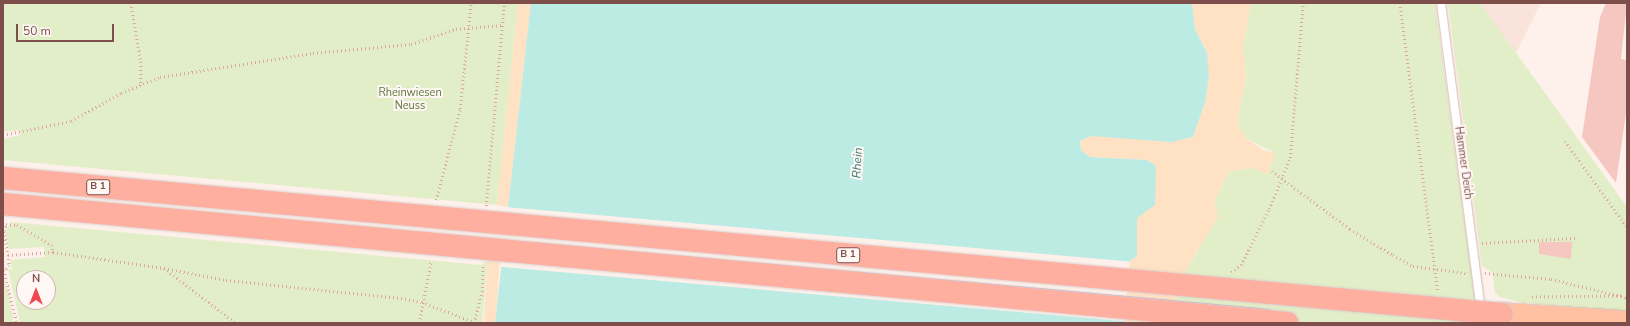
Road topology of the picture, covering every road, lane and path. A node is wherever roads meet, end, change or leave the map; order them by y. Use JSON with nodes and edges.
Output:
{"nodes":[{"id":1,"x":131,"y":3,"type":"edge"},
{"id":2,"x":470,"y":3,"type":"edge"},
{"id":3,"x":504,"y":3,"type":"edge"},
{"id":4,"x":1303,"y":3,"type":"edge"},
{"id":5,"x":1400,"y":3,"type":"edge"},
{"id":6,"x":1441,"y":3,"type":"edge"},
{"id":7,"x":503,"y":25,"type":"junction"},
{"id":8,"x":471,"y":29,"type":"junction"},
{"id":9,"x":141,"y":85,"type":"junction"},
{"id":10,"x":3,"y":135,"type":"edge"},
{"id":11,"x":1566,"y":141,"type":"dead end"},
{"id":12,"x":1272,"y":172,"type":"dead end"},
{"id":13,"x":3,"y":178,"type":"edge"},
{"id":14,"x":1283,"y":179,"type":"junction"},
{"id":15,"x":436,"y":203,"type":"dead end"},
{"id":16,"x":486,"y":208,"type":"dead end"},
{"id":17,"x":4,"y":214,"type":"edge"},
{"id":18,"x":1627,"y":227,"type":"edge"},
{"id":19,"x":1575,"y":238,"type":"dead end"},
{"id":20,"x":1485,"y":242,"type":"dead end"},
{"id":21,"x":53,"y":252,"type":"junction"},
{"id":22,"x":8,"y":255,"type":"dead end"},
{"id":23,"x":431,"y":258,"type":"dead end"},
{"id":24,"x":483,"y":262,"type":"dead end"},
{"id":25,"x":3,"y":266,"type":"edge"},
{"id":26,"x":164,"y":268,"type":"junction"},
{"id":27,"x":1437,"y":271,"type":"junction"},
{"id":28,"x":1478,"y":273,"type":"junction"},
{"id":29,"x":1229,"y":275,"type":"dead end"},
{"id":30,"x":1622,"y":296,"type":"junction"},
{"id":31,"x":1627,"y":298,"type":"edge"},
{"id":32,"x":1526,"y":299,"type":"dead end"},
{"id":33,"x":1439,"y":301,"type":"dead end"},
{"id":34,"x":422,"y":302,"type":"junction"},
{"id":35,"x":1502,"y":314,"type":"joint"},
{"id":36,"x":1627,"y":322,"type":"edge"},
{"id":37,"x":17,"y":323,"type":"edge"},
{"id":38,"x":236,"y":323,"type":"edge"},
{"id":39,"x":419,"y":323,"type":"edge"},
{"id":40,"x":474,"y":323,"type":"edge"},
{"id":41,"x":1288,"y":323,"type":"edge"},
{"id":42,"x":1482,"y":323,"type":"edge"}],
"edges":[{"from":1,"to":9,"type":"path"},
{"from":2,"to":8,"type":"path"},
{"from":3,"to":7,"type":"path"},
{"from":4,"to":14,"type":"path"},
{"from":5,"to":27,"type":"path"},
{"from":6,"to":28,"type":"lane","name":"Hammer Deich"},
{"from":7,"to":8,"type":"path"},
{"from":7,"to":16,"type":"path"},
{"from":8,"to":9,"type":"path"},
{"from":8,"to":15,"type":"path"},
{"from":9,"to":10,"type":"path"},
{"from":11,"to":18,"type":"path"},
{"from":12,"to":14,"type":"path"},
{"from":13,"to":35,"type":"highway","number":"B 1","bridge":true},
{"from":14,"to":27,"type":"path"},
{"from":14,"to":29,"type":"path"},
{"from":17,"to":21,"type":"path"},
{"from":17,"to":41,"type":"highway","bridge":true},
{"from":19,"to":20,"type":"path"},
{"from":21,"to":22,"type":"path"},
{"from":21,"to":26,"type":"path"},
{"from":23,"to":34,"type":"path"},
{"from":24,"to":40,"type":"path"},
{"from":25,"to":37,"type":"path"},
{"from":26,"to":34,"type":"path"},
{"from":26,"to":38,"type":"path"},
{"from":27,"to":28,"type":"path"},
{"from":27,"to":33,"type":"path"},
{"from":28,"to":30,"type":"path"},
{"from":28,"to":42,"type":"lane","name":"Hammer Deich"},
{"from":30,"to":31,"type":"path"},
{"from":30,"to":32,"type":"path"},
{"from":34,"to":39,"type":"path"},
{"from":34,"to":40,"type":"path"},
{"from":35,"to":36,"type":"main road","number":"B 1"}]}
